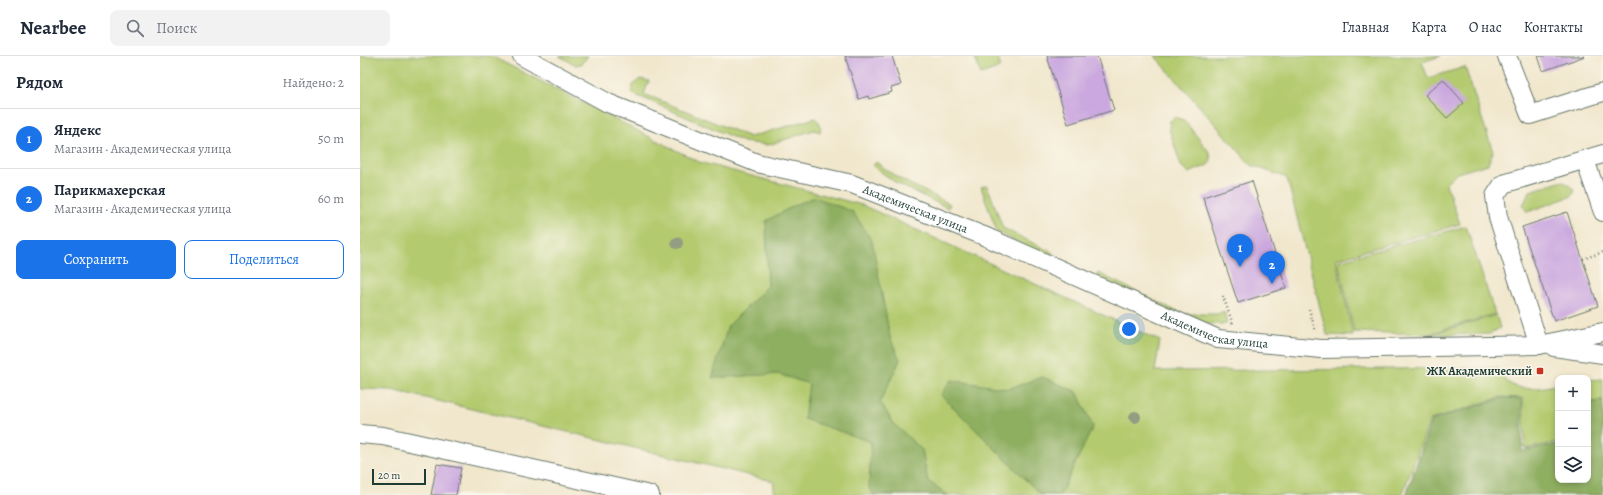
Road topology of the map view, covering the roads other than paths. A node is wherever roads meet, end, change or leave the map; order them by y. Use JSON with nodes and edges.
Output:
{"nodes":[{"id":1,"x":522,"y":56,"type":"edge"},
{"id":2,"x":1508,"y":56,"type":"edge"},
{"id":3,"x":1603,"y":92,"type":"edge"},
{"id":4,"x":1603,"y":154,"type":"edge"},
{"id":5,"x":1585,"y":160,"type":"junction"},
{"id":6,"x":1603,"y":212,"type":"edge"},
{"id":7,"x":1603,"y":332,"type":"edge"},
{"id":8,"x":1539,"y":345,"type":"junction"},
{"id":9,"x":1603,"y":354,"type":"edge"},
{"id":10,"x":360,"y":434,"type":"edge"},
{"id":11,"x":650,"y":495,"type":"edge"}],
"edges":[{"from":1,"to":8,"type":"street","name":"Академическая улица"},
{"from":2,"to":3,"type":"street"},
{"from":4,"to":5,"type":"street"},
{"from":5,"to":6,"type":"street"},
{"from":5,"to":8,"type":"street"},
{"from":7,"to":8,"type":"street","name":"Академическая улица"},
{"from":8,"to":9,"type":"street"},
{"from":10,"to":11,"type":"street"}]}
